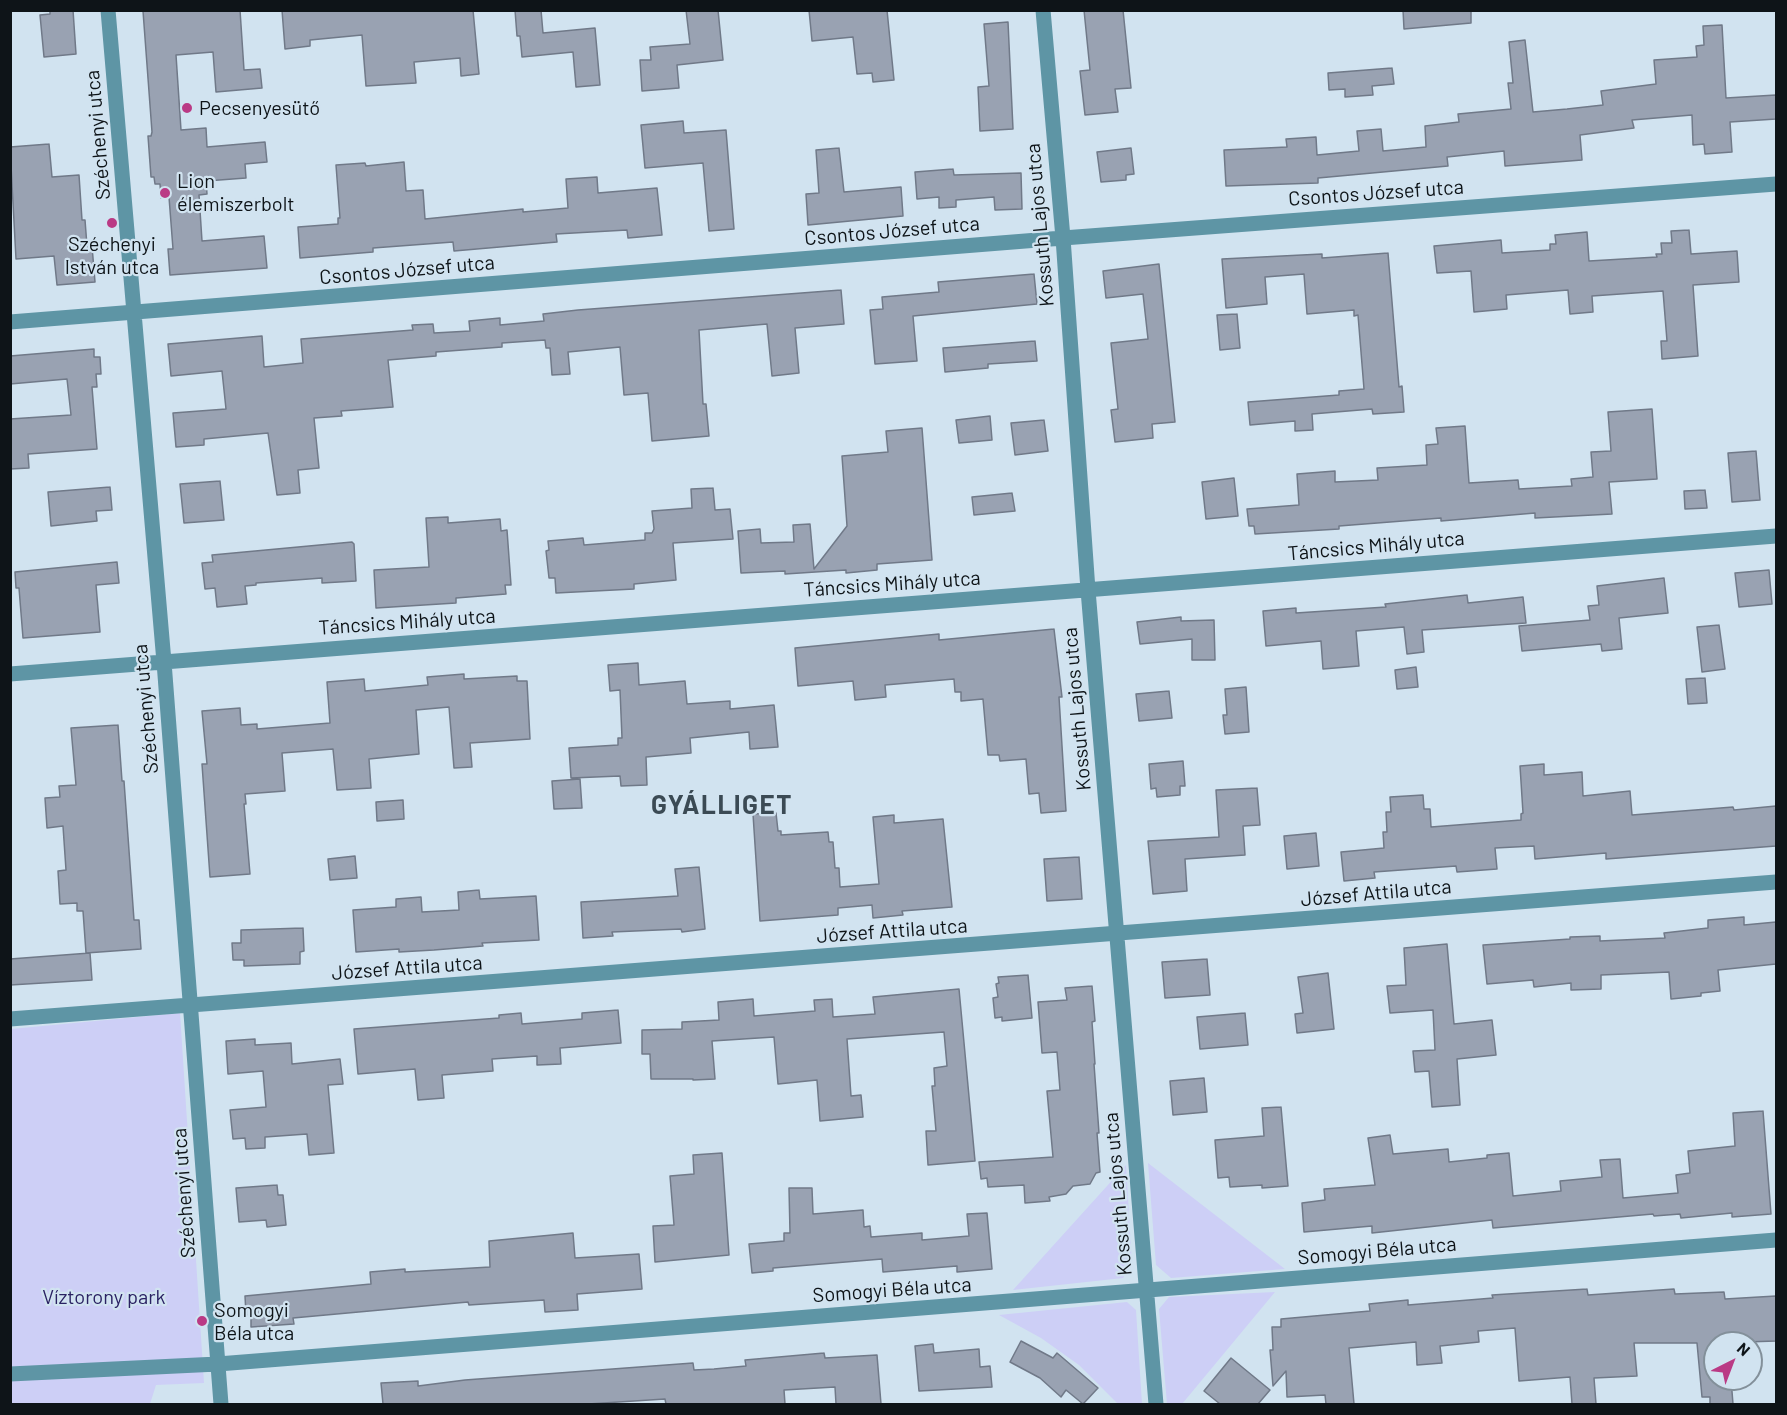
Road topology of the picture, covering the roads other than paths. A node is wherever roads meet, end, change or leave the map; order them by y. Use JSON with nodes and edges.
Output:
{"nodes":[{"id":1,"x":108,"y":10,"type":"edge"},
{"id":2,"x":1043,"y":10,"type":"edge"},
{"id":3,"x":1776,"y":184,"type":"edge"},
{"id":4,"x":1063,"y":238,"type":"junction"},
{"id":5,"x":135,"y":312,"type":"junction"},
{"id":6,"x":10,"y":322,"type":"edge"},
{"id":7,"x":1776,"y":536,"type":"edge"},
{"id":8,"x":1088,"y":590,"type":"junction"},
{"id":9,"x":164,"y":662,"type":"junction"},
{"id":10,"x":10,"y":674,"type":"edge"},
{"id":11,"x":1776,"y":882,"type":"edge"},
{"id":12,"x":1118,"y":934,"type":"junction"},
{"id":13,"x":191,"y":1005,"type":"junction"},
{"id":14,"x":10,"y":1019,"type":"edge"},
{"id":15,"x":1776,"y":1240,"type":"edge"},
{"id":16,"x":1147,"y":1291,"type":"junction"},
{"id":17,"x":218,"y":1364,"type":"junction"},
{"id":18,"x":10,"y":1374,"type":"edge"},
{"id":19,"x":221,"y":1404,"type":"edge"},
{"id":20,"x":1156,"y":1404,"type":"edge"}],
"edges":[{"from":1,"to":5,"type":"street","name":"Széchenyi utca"},
{"from":2,"to":4,"type":"street","name":"Kossuth Lajos utca"},
{"from":3,"to":4,"type":"street","name":"Csontos József utca"},
{"from":4,"to":5,"type":"street","name":"Csontos József utca"},
{"from":4,"to":8,"type":"street","name":"Kossuth Lajos utca"},
{"from":5,"to":6,"type":"street","name":"Csontos József utca"},
{"from":5,"to":9,"type":"street","name":"Széchenyi utca"},
{"from":7,"to":8,"type":"street","name":"Táncsics Mihály utca"},
{"from":8,"to":9,"type":"street","name":"Táncsics Mihály utca"},
{"from":8,"to":12,"type":"street","name":"Kossuth Lajos utca"},
{"from":9,"to":10,"type":"street","name":"Táncsics Mihály utca"},
{"from":9,"to":13,"type":"street","name":"Széchenyi utca"},
{"from":11,"to":12,"type":"street","name":"József Attila utca"},
{"from":12,"to":13,"type":"street","name":"József Attila utca"},
{"from":12,"to":16,"type":"street","name":"Kossuth Lajos utca"},
{"from":13,"to":14,"type":"street","name":"József Attila utca"},
{"from":13,"to":17,"type":"street","name":"Széchenyi utca"},
{"from":15,"to":16,"type":"street","name":"Somogyi Béla utca"},
{"from":16,"to":17,"type":"street","name":"Somogyi Béla utca"},
{"from":16,"to":20,"type":"street","name":"Kossuth Lajos utca"},
{"from":17,"to":18,"type":"street","name":"Somogyi Béla utca"},
{"from":17,"to":19,"type":"street","name":"Széchenyi utca"}]}
